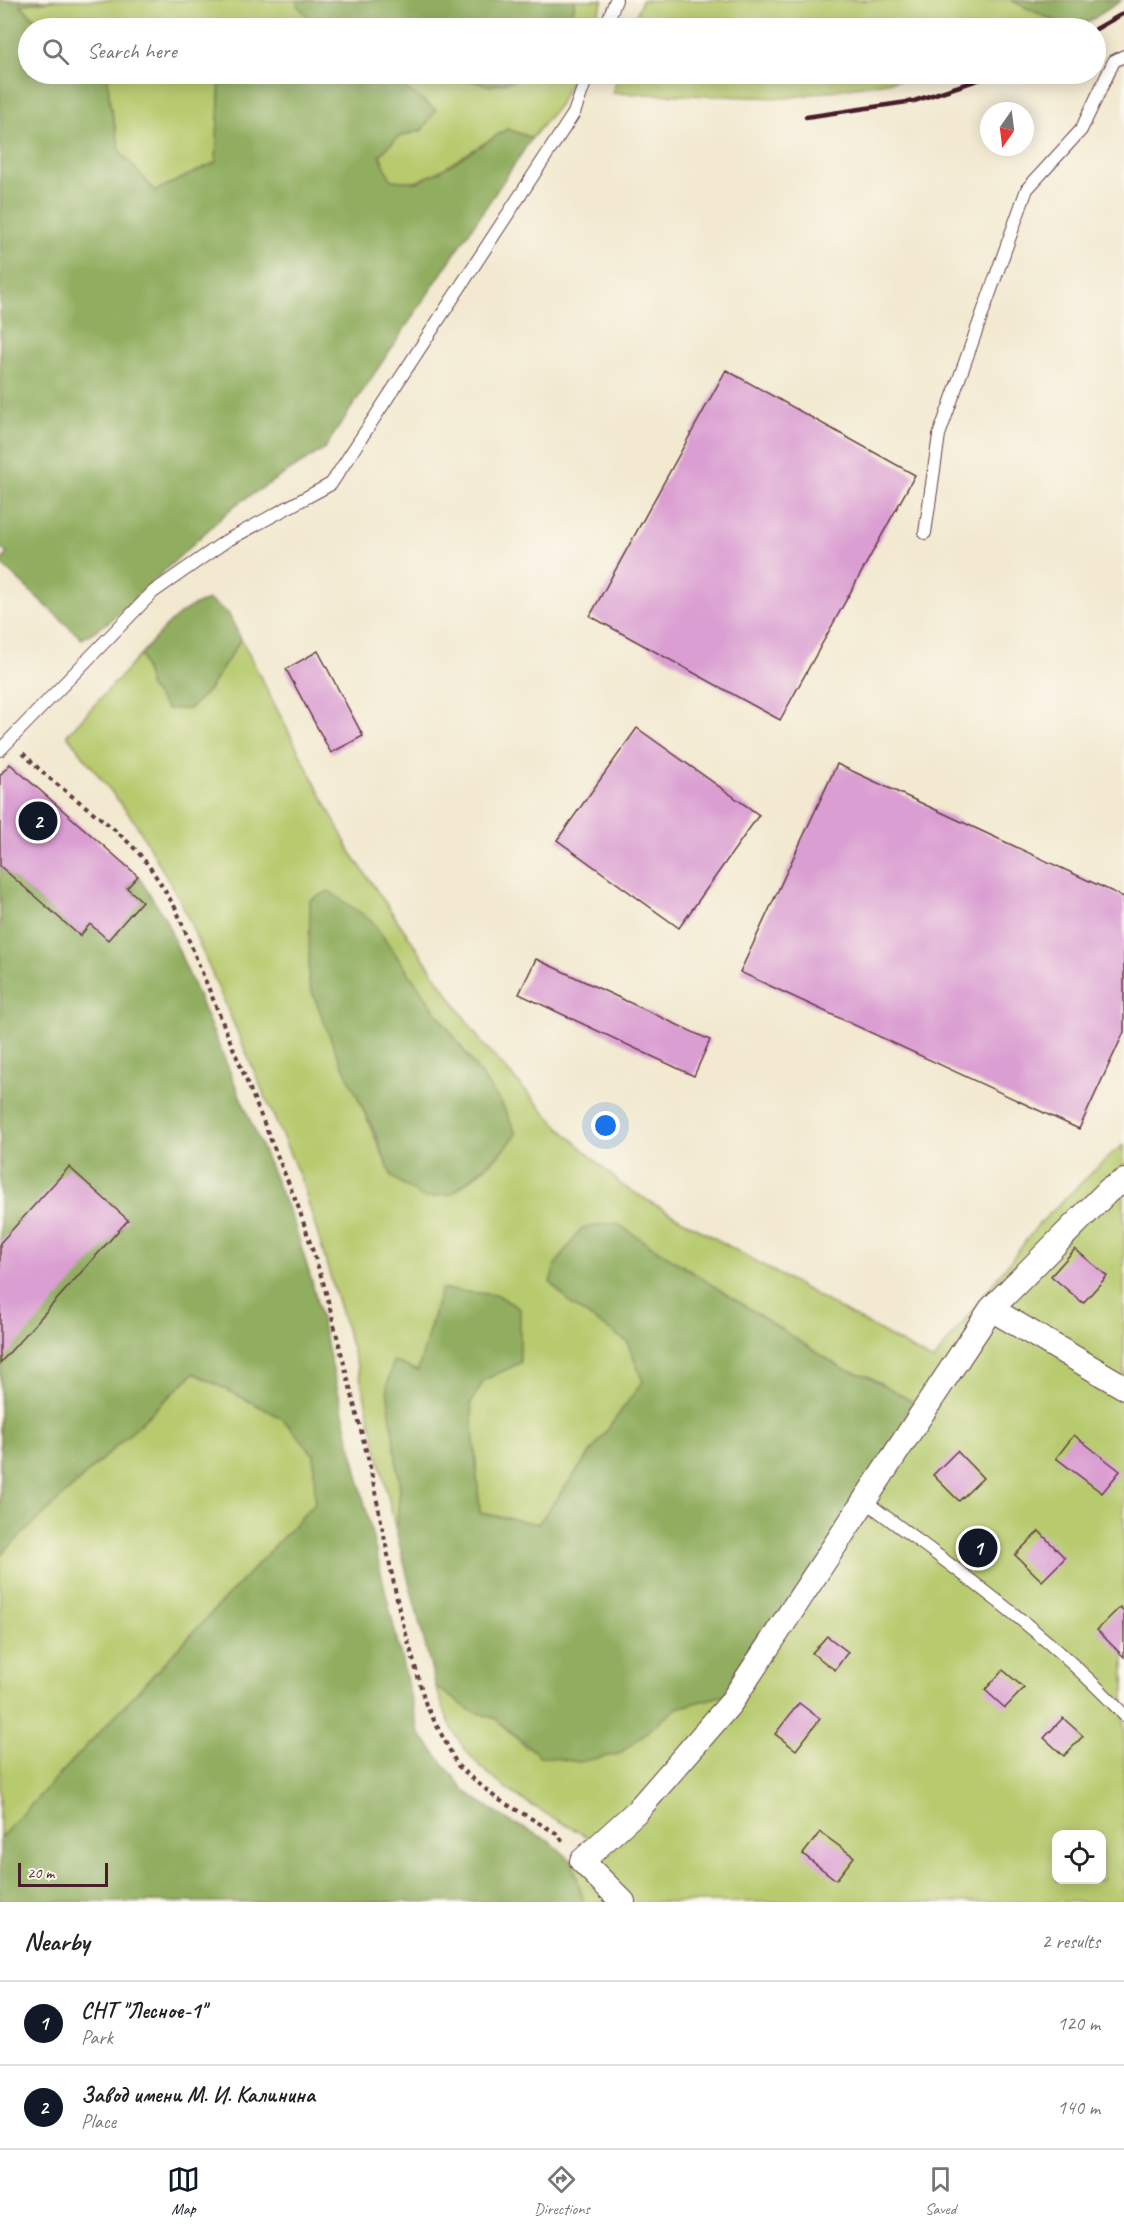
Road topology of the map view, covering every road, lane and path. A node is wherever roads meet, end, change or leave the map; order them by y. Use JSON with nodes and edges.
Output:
{"nodes":[{"id":1,"x":616,"y":0,"type":"edge"},
{"id":2,"x":609,"y":18,"type":"edge"},
{"id":3,"x":1124,"y":56,"type":"edge"},
{"id":4,"x":1106,"y":78,"type":"edge"},
{"id":5,"x":584,"y":84,"type":"edge"},
{"id":6,"x":1103,"y":84,"type":"edge"},
{"id":7,"x":925,"y":533,"type":"dead end"},
{"id":8,"x":11,"y":739,"type":"junction"},
{"id":9,"x":0,"y":750,"type":"edge"},
{"id":10,"x":1124,"y":1181,"type":"edge"},
{"id":11,"x":991,"y":1309,"type":"junction"},
{"id":12,"x":1124,"y":1387,"type":"edge"},
{"id":13,"x":865,"y":1501,"type":"junction"},
{"id":14,"x":1124,"y":1715,"type":"edge"},
{"id":15,"x":582,"y":1861,"type":"junction"},
{"id":16,"x":623,"y":1902,"type":"edge"}],
"edges":[{"from":1,"to":2,"type":"lane"},
{"from":3,"to":4,"type":"lane"},
{"from":5,"to":8,"type":"lane"},
{"from":6,"to":7,"type":"lane"},
{"from":8,"to":9,"type":"lane"},
{"from":8,"to":15,"type":"path"},
{"from":10,"to":11,"type":"street"},
{"from":11,"to":12,"type":"street"},
{"from":11,"to":13,"type":"street"},
{"from":13,"to":14,"type":"lane"},
{"from":13,"to":15,"type":"street"},
{"from":15,"to":16,"type":"street"}]}
